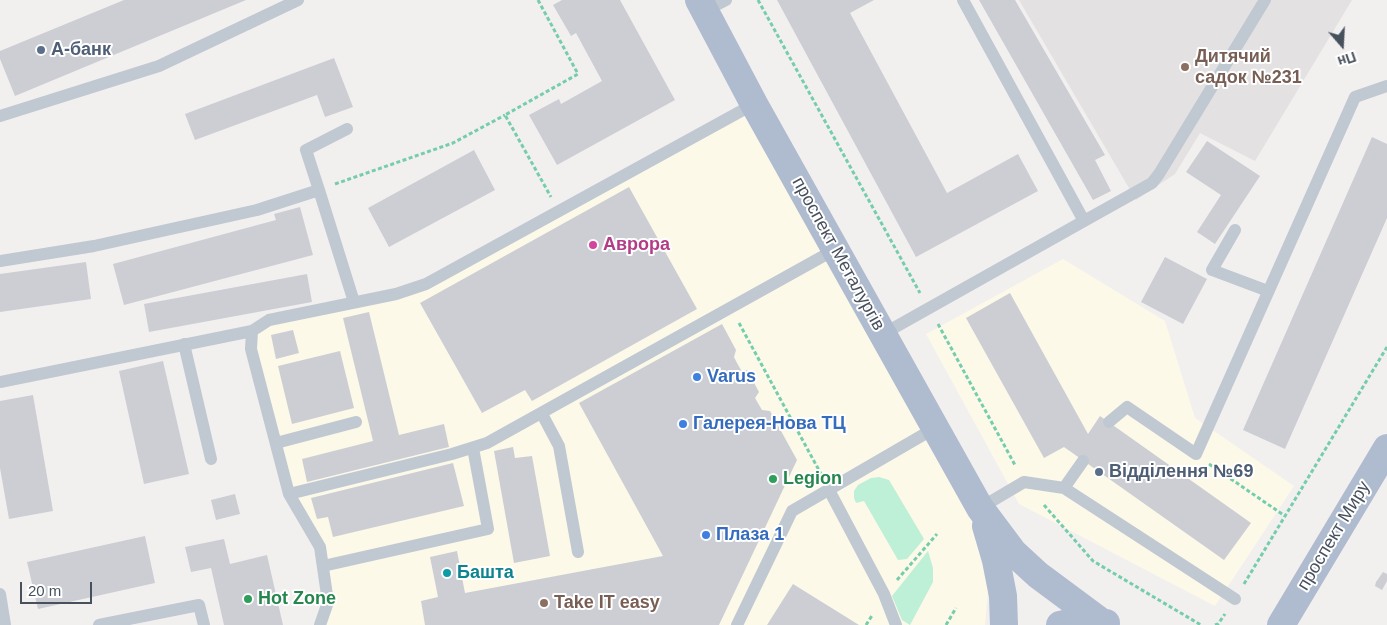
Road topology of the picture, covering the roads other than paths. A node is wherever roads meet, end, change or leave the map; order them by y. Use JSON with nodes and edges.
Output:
{"nodes":[{"id":1,"x":298,"y":0,"type":"edge"},
{"id":2,"x":963,"y":0,"type":"edge"},
{"id":3,"x":1265,"y":0,"type":"edge"},
{"id":4,"x":710,"y":4,"type":"edge"},
{"id":5,"x":1387,"y":86,"type":"edge"},
{"id":6,"x":754,"y":104,"type":"junction"},
{"id":7,"x":1,"y":112,"type":"edge"},
{"id":8,"x":347,"y":129,"type":"dead end"},
{"id":9,"x":319,"y":190,"type":"junction"},
{"id":10,"x":1084,"y":221,"type":"junction"},
{"id":11,"x":1235,"y":230,"type":"dead end"},
{"id":12,"x":836,"y":249,"type":"junction"},
{"id":13,"x":0,"y":261,"type":"edge"},
{"id":14,"x":1268,"y":291,"type":"junction"},
{"id":15,"x":354,"y":302,"type":"junction"},
{"id":16,"x":252,"y":331,"type":"junction"},
{"id":17,"x":883,"y":334,"type":"junction"},
{"id":18,"x":184,"y":344,"type":"junction"},
{"id":19,"x":0,"y":382,"type":"edge"},
{"id":20,"x":542,"y":414,"type":"junction"},
{"id":21,"x":356,"y":422,"type":"dead end"},
{"id":22,"x":1109,"y":422,"type":"dead end"},
{"id":23,"x":935,"y":428,"type":"junction"},
{"id":24,"x":276,"y":443,"type":"junction"},
{"id":25,"x":473,"y":448,"type":"junction"},
{"id":26,"x":1387,"y":448,"type":"edge"},
{"id":27,"x":211,"y":459,"type":"dead end"},
{"id":28,"x":1083,"y":461,"type":"dead end"},
{"id":29,"x":1064,"y":488,"type":"junction"},
{"id":30,"x":829,"y":490,"type":"junction"},
{"id":31,"x":290,"y":494,"type":"junction"},
{"id":32,"x":980,"y":508,"type":"junction"},
{"id":33,"x":578,"y":552,"type":"dead end"},
{"id":34,"x":322,"y":566,"type":"junction"},
{"id":35,"x":0,"y":594,"type":"edge"},
{"id":36,"x":1234,"y":599,"type":"road end"},
{"id":37,"x":1109,"y":623,"type":"edge"},
{"id":38,"x":5,"y":625,"type":"edge"},
{"id":39,"x":99,"y":625,"type":"edge"},
{"id":40,"x":204,"y":625,"type":"edge"},
{"id":41,"x":320,"y":625,"type":"edge"},
{"id":42,"x":736,"y":625,"type":"edge"},
{"id":43,"x":896,"y":625,"type":"edge"},
{"id":44,"x":1004,"y":625,"type":"edge"},
{"id":45,"x":1060,"y":625,"type":"edge"},
{"id":46,"x":1280,"y":625,"type":"edge"}],
"edges":[{"from":1,"to":7,"type":"lane"},
{"from":2,"to":10,"type":"lane"},
{"from":3,"to":10,"type":"lane"},
{"from":4,"to":6,"type":"main road","name":"проспект Металургів"},
{"from":5,"to":14,"type":"lane"},
{"from":6,"to":12,"type":"main road","name":"проспект Металургів"},
{"from":6,"to":15,"type":"lane"},
{"from":8,"to":9,"type":"lane"},
{"from":9,"to":13,"type":"lane"},
{"from":9,"to":15,"type":"lane"},
{"from":10,"to":17,"type":"lane"},
{"from":11,"to":14,"type":"lane"},
{"from":12,"to":17,"type":"main road","name":"проспект Металургів"},
{"from":12,"to":20,"type":"lane"},
{"from":14,"to":22,"type":"lane"},
{"from":15,"to":16,"type":"lane"},
{"from":16,"to":18,"type":"lane"},
{"from":16,"to":24,"type":"lane"},
{"from":17,"to":23,"type":"main road","name":"проспект Металургів"},
{"from":18,"to":19,"type":"lane"},
{"from":18,"to":27,"type":"lane"},
{"from":20,"to":25,"type":"lane"},
{"from":20,"to":33,"type":"lane"},
{"from":21,"to":24,"type":"lane"},
{"from":23,"to":30,"type":"lane"},
{"from":23,"to":32,"type":"main road","name":"проспект Металургів"},
{"from":24,"to":31,"type":"lane"},
{"from":25,"to":31,"type":"lane"},
{"from":25,"to":34,"type":"lane"},
{"from":26,"to":46,"type":"main road","name":"проспект Миру"},
{"from":28,"to":29,"type":"lane"},
{"from":29,"to":32,"type":"lane"},
{"from":29,"to":36,"type":"lane"},
{"from":30,"to":42,"type":"lane"},
{"from":30,"to":43,"type":"lane"},
{"from":31,"to":34,"type":"lane"},
{"from":32,"to":37,"type":"main road"},
{"from":32,"to":44,"type":"main road"},
{"from":34,"to":41,"type":"lane"},
{"from":35,"to":38,"type":"lane"},
{"from":37,"to":45,"type":"main road"},
{"from":39,"to":40,"type":"lane"}]}
